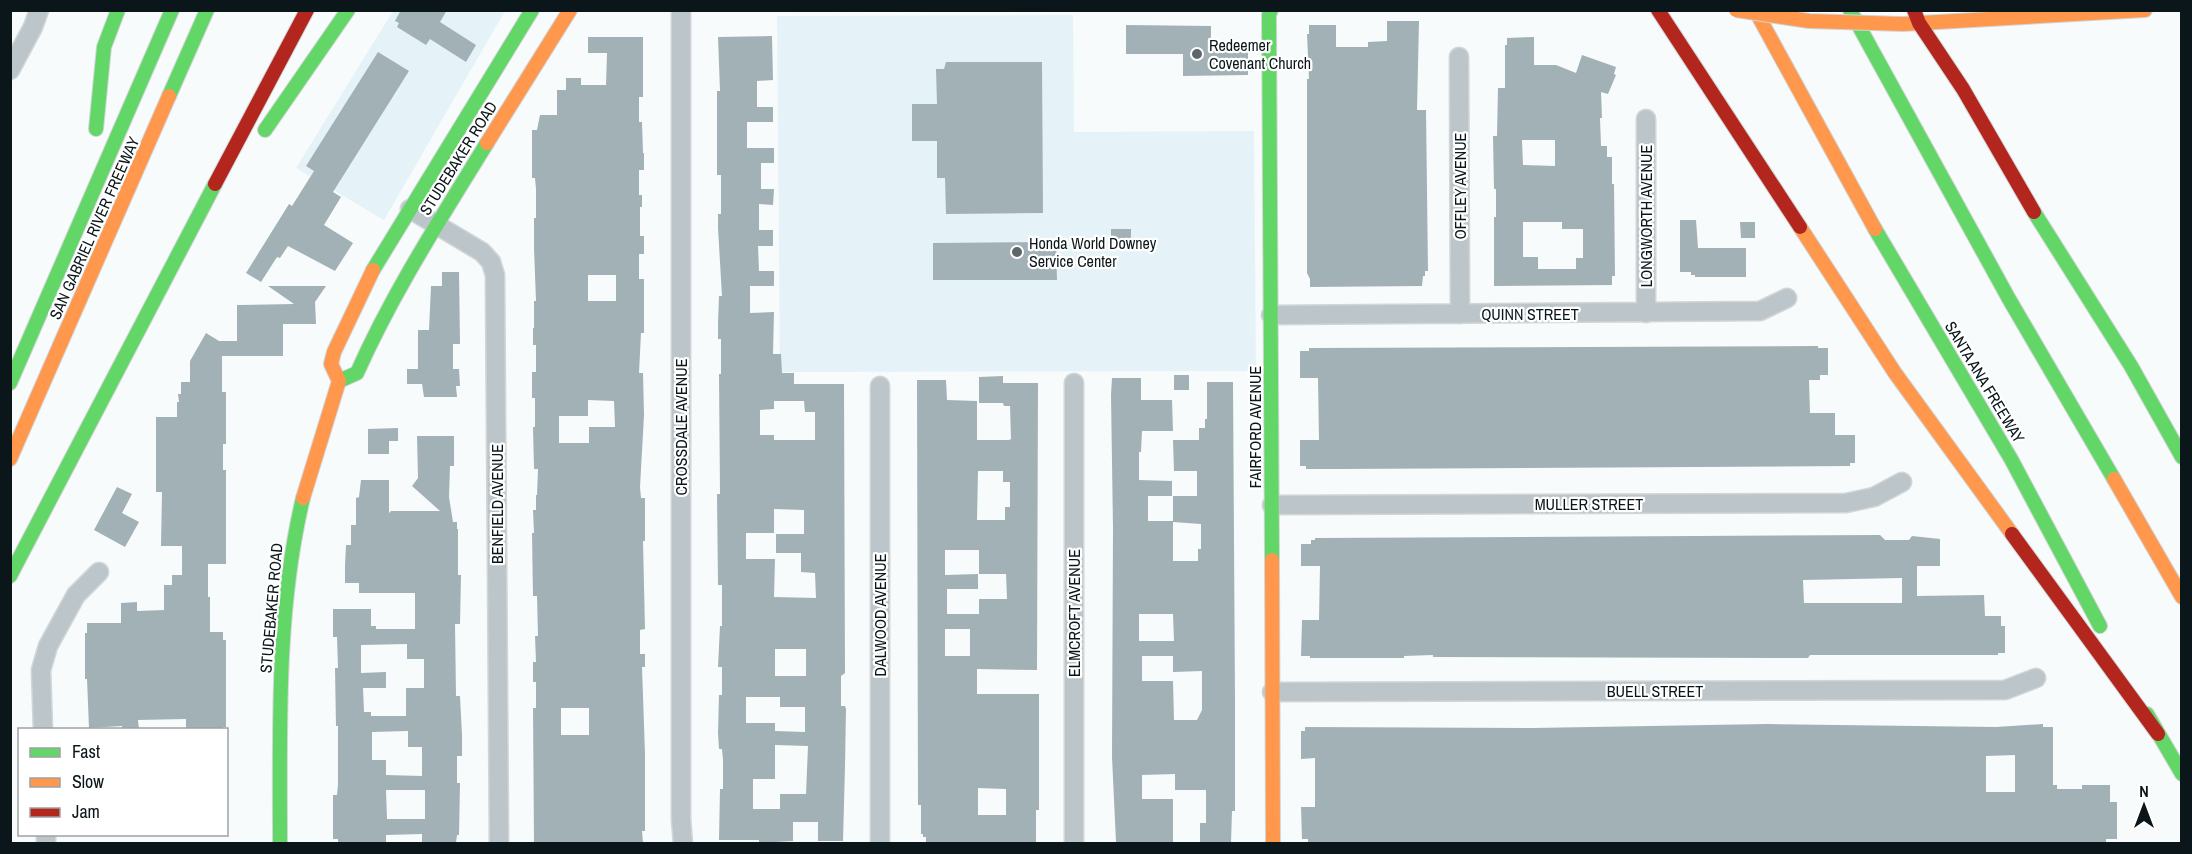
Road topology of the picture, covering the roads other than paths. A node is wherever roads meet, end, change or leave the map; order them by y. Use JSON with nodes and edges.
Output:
{"nodes":[{"id":1,"x":39,"y":10,"type":"edge"},
{"id":2,"x":118,"y":10,"type":"edge"},
{"id":3,"x":172,"y":10,"type":"edge"},
{"id":4,"x":207,"y":10,"type":"edge"},
{"id":5,"x":307,"y":10,"type":"edge"},
{"id":6,"x":348,"y":10,"type":"edge"},
{"id":7,"x":532,"y":10,"type":"edge"},
{"id":8,"x":570,"y":10,"type":"edge"},
{"id":9,"x":681,"y":10,"type":"edge"},
{"id":10,"x":1271,"y":10,"type":"edge"},
{"id":11,"x":1658,"y":10,"type":"edge"},
{"id":12,"x":1736,"y":10,"type":"edge"},
{"id":13,"x":1755,"y":10,"type":"edge"},
{"id":14,"x":1850,"y":10,"type":"edge"},
{"id":15,"x":2145,"y":10,"type":"edge"},
{"id":16,"x":1917,"y":17,"type":"edge"},
{"id":17,"x":1460,"y":57,"type":"dead end"},
{"id":18,"x":10,"y":70,"type":"edge"},
{"id":19,"x":115,"y":86,"type":"dead end"},
{"id":20,"x":1646,"y":119,"type":"dead end"},
{"id":21,"x":258,"y":140,"type":"dead end"},
{"id":22,"x":239,"y":168,"type":"dead end"},
{"id":23,"x":410,"y":209,"type":"junction"},
{"id":24,"x":436,"y":225,"type":"junction"},
{"id":25,"x":173,"y":265,"type":"junction"},
{"id":26,"x":1787,"y":298,"type":"dead end"},
{"id":27,"x":1646,"y":313,"type":"junction"},
{"id":28,"x":1460,"y":314,"type":"junction"},
{"id":29,"x":1271,"y":315,"type":"junction"},
{"id":30,"x":339,"y":381,"type":"junction"},
{"id":31,"x":10,"y":383,"type":"edge"},
{"id":32,"x":1074,"y":383,"type":"dead end"},
{"id":33,"x":880,"y":386,"type":"dead end"},
{"id":34,"x":2181,"y":458,"type":"edge"},
{"id":35,"x":10,"y":459,"type":"edge"},
{"id":36,"x":1902,"y":482,"type":"dead end"},
{"id":37,"x":1272,"y":505,"type":"junction"},
{"id":38,"x":99,"y":572,"type":"dead end"},
{"id":39,"x":10,"y":576,"type":"edge"},
{"id":40,"x":2181,"y":597,"type":"edge"},
{"id":41,"x":2036,"y":678,"type":"dead end"},
{"id":42,"x":1272,"y":692,"type":"junction"},
{"id":43,"x":43,"y":728,"type":"edge"},
{"id":44,"x":2158,"y":734,"type":"junction"},
{"id":45,"x":2181,"y":774,"type":"edge"},
{"id":46,"x":280,"y":843,"type":"edge"},
{"id":47,"x":499,"y":843,"type":"edge"},
{"id":48,"x":683,"y":843,"type":"edge"},
{"id":49,"x":880,"y":843,"type":"edge"},
{"id":50,"x":1074,"y":843,"type":"edge"},
{"id":51,"x":1272,"y":843,"type":"edge"}],
"edges":[{"from":1,"to":18,"type":"street"},
{"from":2,"to":19,"type":"main road"},
{"from":3,"to":31,"type":"main road"},
{"from":4,"to":35,"type":"main road","name":"SAN GABRIEL RIVER FREEWAY"},
{"from":5,"to":25,"type":"main road"},
{"from":6,"to":21,"type":"main road"},
{"from":7,"to":23,"type":"main road","name":"STUDEBAKER ROAD"},
{"from":8,"to":24,"type":"main road","name":"STUDEBAKER ROAD"},
{"from":9,"to":48,"type":"street","name":"CROSSDALE AVENUE"},
{"from":10,"to":29,"type":"main road","name":"FAIRFORD AVENUE"},
{"from":11,"to":44,"type":"main road"},
{"from":12,"to":16,"type":"main road","bridge":true},
{"from":13,"to":44,"type":"main road","name":"SANTA ANA FREEWAY"},
{"from":14,"to":40,"type":"main road"},
{"from":15,"to":16,"type":"main road"},
{"from":16,"to":34,"type":"main road"},
{"from":17,"to":28,"type":"street","name":"OFFLEY AVENUE"},
{"from":20,"to":27,"type":"street","name":"LONGWORTH AVENUE"},
{"from":22,"to":25,"type":"main road"},
{"from":23,"to":24,"type":"street","name":"BENFIELD AVENUE"},
{"from":23,"to":30,"type":"main road","name":"STUDEBAKER ROAD"},
{"from":24,"to":30,"type":"main road","name":"STUDEBAKER ROAD"},
{"from":24,"to":47,"type":"street","name":"BENFIELD AVENUE"},
{"from":25,"to":39,"type":"main road"},
{"from":26,"to":27,"type":"street","name":"QUINN STREET"},
{"from":27,"to":28,"type":"street","name":"QUINN STREET"},
{"from":28,"to":29,"type":"street","name":"QUINN STREET"},
{"from":29,"to":37,"type":"main road","name":"FAIRFORD AVENUE"},
{"from":30,"to":46,"type":"main road","name":"STUDEBAKER ROAD"},
{"from":32,"to":50,"type":"street","name":"ELMCROFT AVENUE"},
{"from":33,"to":49,"type":"street","name":"DALWOOD AVENUE"},
{"from":36,"to":37,"type":"street","name":"MULLER STREET"},
{"from":37,"to":42,"type":"main road","name":"FAIRFORD AVENUE"},
{"from":38,"to":43,"type":"street"},
{"from":41,"to":42,"type":"street","name":"BUELL STREET"},
{"from":42,"to":51,"type":"main road","name":"FAIRFORD AVENUE"},
{"from":44,"to":45,"type":"main road","name":"SANTA ANA FREEWAY"}]}
